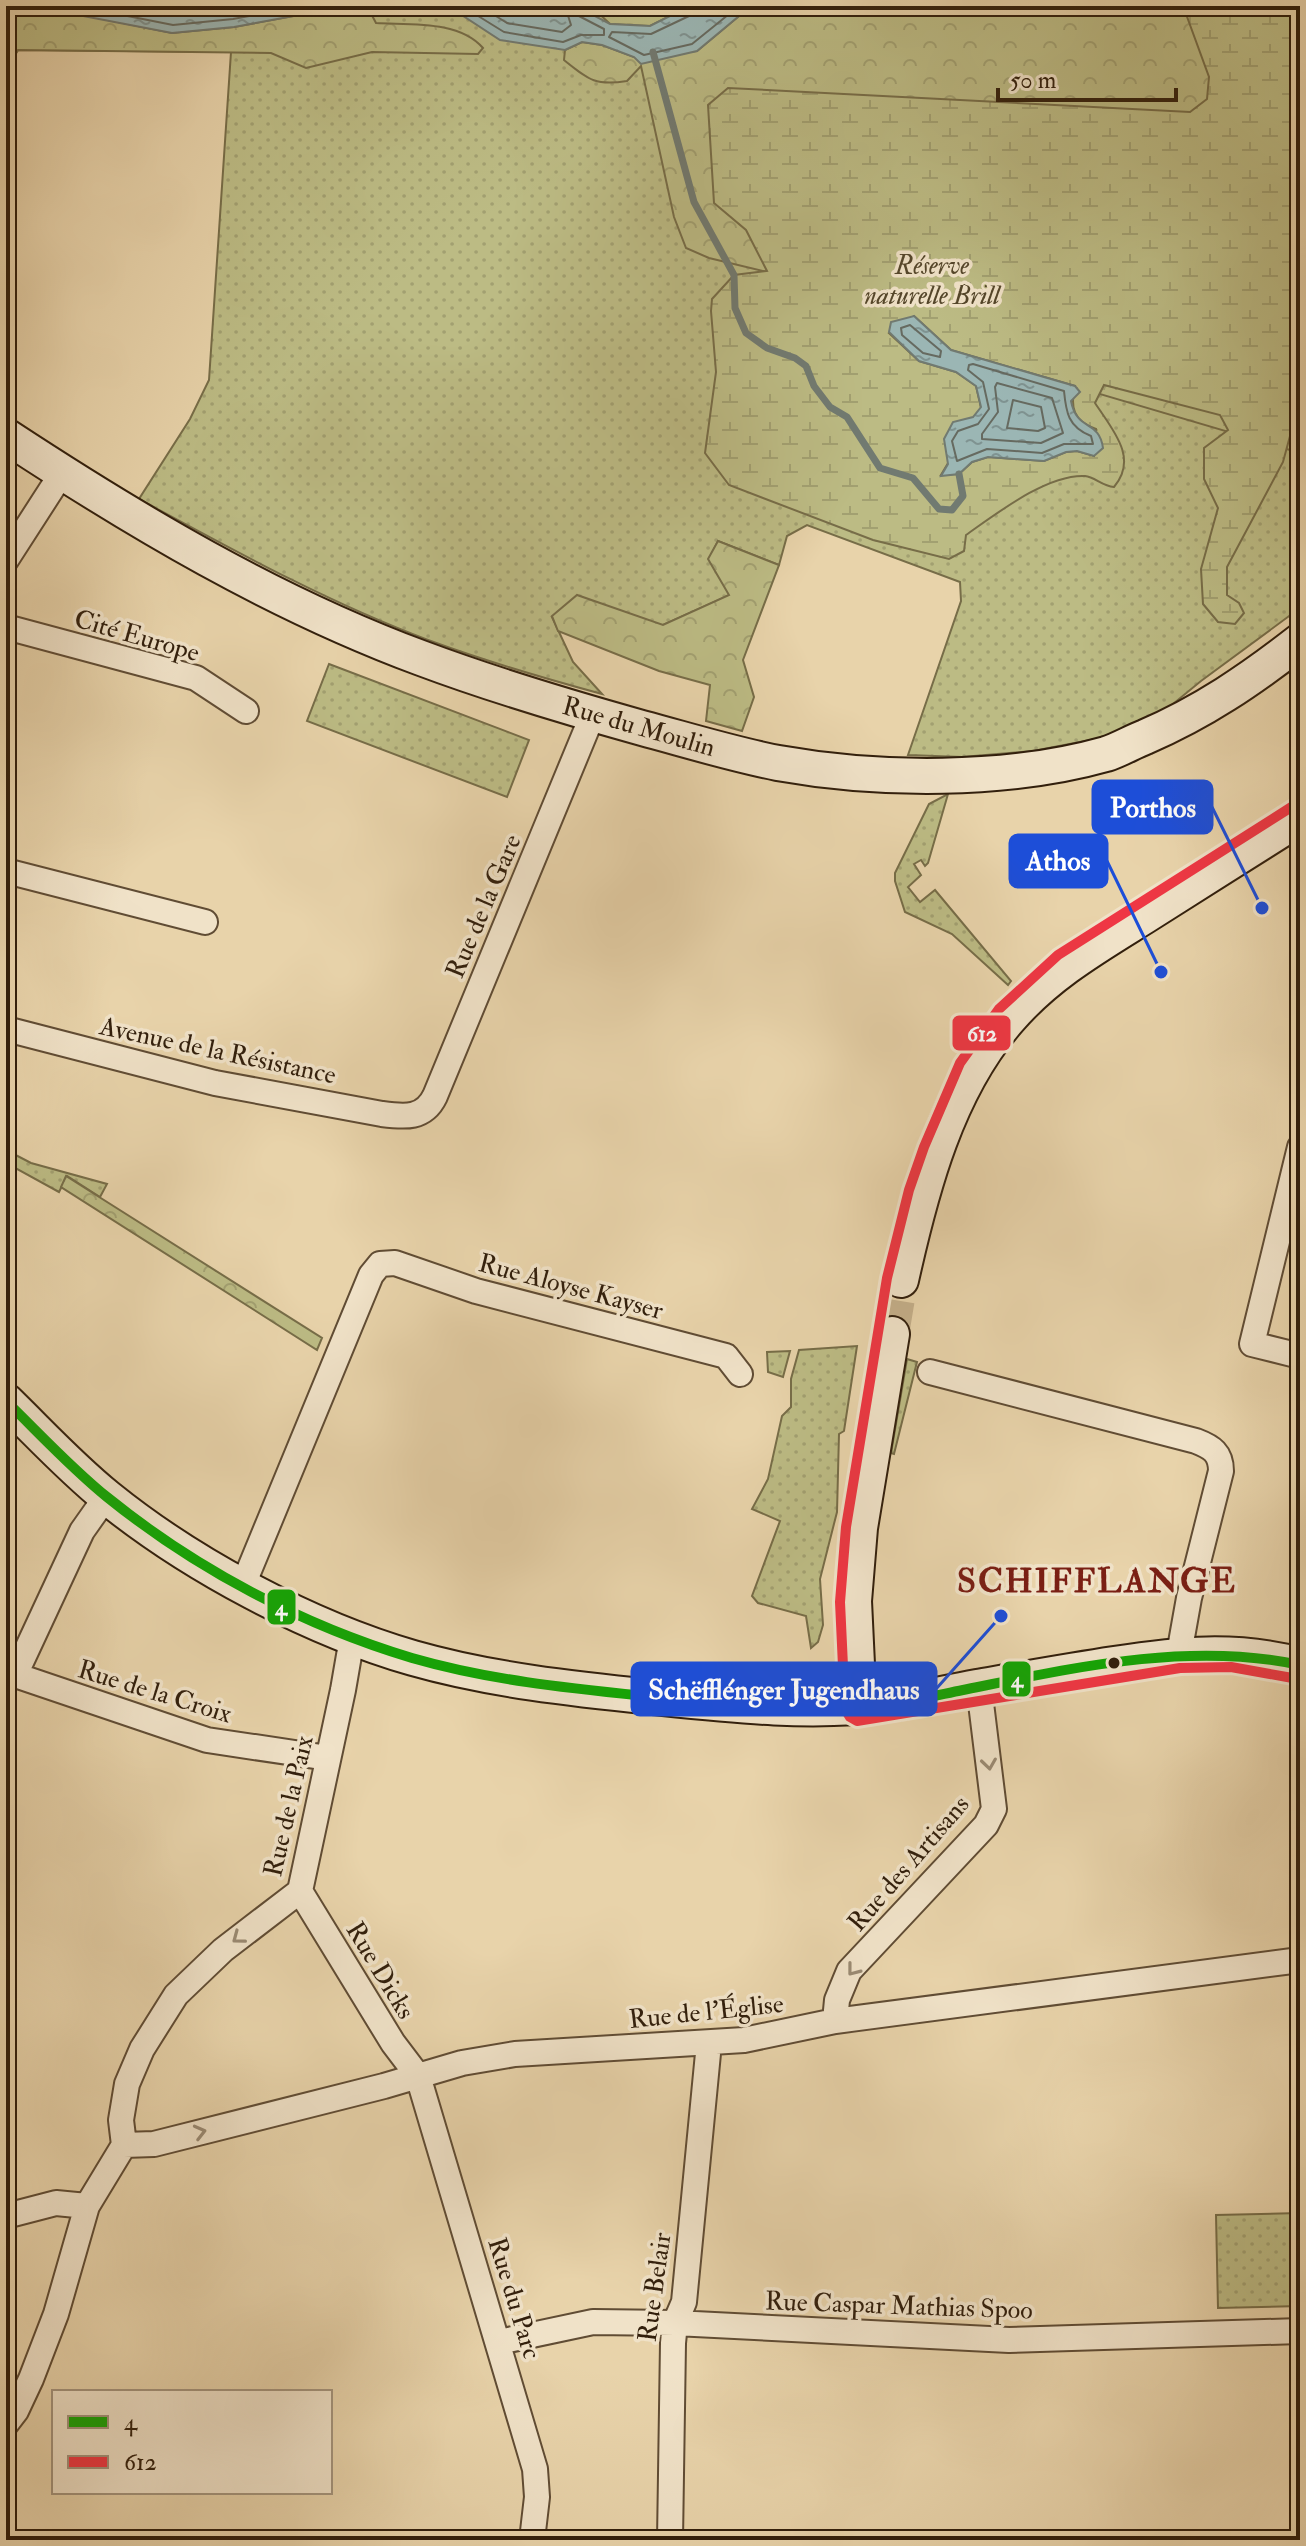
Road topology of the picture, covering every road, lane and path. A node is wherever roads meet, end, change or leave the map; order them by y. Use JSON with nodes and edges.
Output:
{"nodes":[{"id":1,"x":6,"y":436,"type":"edge"},
{"id":2,"x":62,"y":473,"type":"junction"},
{"id":3,"x":6,"y":560,"type":"edge"},
{"id":4,"x":6,"y":627,"type":"edge"},
{"id":5,"x":1300,"y":641,"type":"edge"},
{"id":6,"x":246,"y":711,"type":"dead end"},
{"id":7,"x":593,"y":714,"type":"junction"},
{"id":8,"x":1300,"y":818,"type":"edge"},
{"id":9,"x":6,"y":871,"type":"edge"},
{"id":10,"x":205,"y":922,"type":"dead end"},
{"id":11,"x":6,"y":1029,"type":"edge"},
{"id":12,"x":420,"y":1115,"type":"joint"},
{"id":13,"x":1300,"y":1147,"type":"edge"},
{"id":14,"x":901,"y":1280,"type":"tunnel mouth"},
{"id":15,"x":892,"y":1334,"type":"tunnel mouth"},
{"id":16,"x":1300,"y":1356,"type":"edge"},
{"id":17,"x":930,"y":1372,"type":"dead end"},
{"id":18,"x":740,"y":1374,"type":"dead end"},
{"id":19,"x":6,"y":1401,"type":"edge"},
{"id":20,"x":106,"y":1497,"type":"junction"},
{"id":21,"x":243,"y":1585,"type":"junction"},
{"id":22,"x":352,"y":1638,"type":"junction"},
{"id":23,"x":1179,"y":1654,"type":"junction"},
{"id":24,"x":1300,"y":1665,"type":"edge"},
{"id":25,"x":10,"y":1676,"type":"edge"},
{"id":26,"x":979,"y":1687,"type":"junction"},
{"id":27,"x":859,"y":1707,"type":"junction"},
{"id":28,"x":328,"y":1758,"type":"junction"},
{"id":29,"x":300,"y":1891,"type":"junction"},
{"id":30,"x":1300,"y":1960,"type":"edge"},
{"id":31,"x":835,"y":2021,"type":"junction"},
{"id":32,"x":709,"y":2043,"type":"junction"},
{"id":33,"x":418,"y":2076,"type":"junction"},
{"id":34,"x":124,"y":2145,"type":"junction"},
{"id":35,"x":87,"y":2206,"type":"junction"},
{"id":36,"x":6,"y":2216,"type":"edge"},
{"id":37,"x":675,"y":2323,"type":"junction"},
{"id":38,"x":1300,"y":2331,"type":"edge"},
{"id":39,"x":499,"y":2342,"type":"junction"},
{"id":40,"x":6,"y":2424,"type":"edge"},
{"id":41,"x":532,"y":2540,"type":"edge"},
{"id":42,"x":670,"y":2540,"type":"edge"}],
"edges":[{"from":1,"to":2,"type":"street","name":"Rue du Moulin"},
{"from":2,"to":3,"type":"street"},
{"from":2,"to":7,"type":"street","name":"Rue du Moulin"},
{"from":4,"to":6,"type":"street","name":"Cité Europe"},
{"from":5,"to":7,"type":"street","name":"Rue du Moulin"},
{"from":7,"to":12,"type":"street","name":"Rue de la Gare"},
{"from":8,"to":14,"type":"street"},
{"from":9,"to":10,"type":"street"},
{"from":11,"to":12,"type":"street","name":"Avenue de la Résistance"},
{"from":13,"to":16,"type":"street"},
{"from":15,"to":27,"type":"street"},
{"from":17,"to":23,"type":"street"},
{"from":18,"to":21,"type":"street","name":"Rue Aloyse Kayser"},
{"from":19,"to":20,"type":"street"},
{"from":20,"to":21,"type":"street"},
{"from":20,"to":25,"type":"street"},
{"from":21,"to":22,"type":"street"},
{"from":22,"to":27,"type":"street"},
{"from":22,"to":28,"type":"street","name":"Rue de la Paix"},
{"from":23,"to":24,"type":"street"},
{"from":23,"to":26,"type":"street"},
{"from":25,"to":28,"type":"street","name":"Rue de la Croix"},
{"from":26,"to":27,"type":"street"},
{"from":26,"to":31,"type":"street","name":"Rue des Artisans","one_way":true},
{"from":28,"to":29,"type":"street","name":"Rue de la Paix"},
{"from":29,"to":33,"type":"street","name":"Rue Dicks"},
{"from":29,"to":34,"type":"street","name":"Rue de la Paix","one_way":true},
{"from":30,"to":31,"type":"street","name":"Rue de l'Église"},
{"from":31,"to":32,"type":"street","name":"Rue de l'Église"},
{"from":32,"to":33,"type":"street","name":"Rue de l'Église"},
{"from":32,"to":37,"type":"street","name":"Rue Belair"},
{"from":34,"to":33,"type":"street","name":"Rue de l'Église","one_way":true},
{"from":33,"to":39,"type":"street","name":"Rue du Parc"},
{"from":34,"to":35,"type":"street"},
{"from":35,"to":36,"type":"street"},
{"from":35,"to":40,"type":"street"},
{"from":37,"to":38,"type":"street","name":"Rue Caspar Mathias Spoo"},
{"from":37,"to":39,"type":"street","name":"Rue Caspar Mathias Spoo"},
{"from":37,"to":42,"type":"street","name":"Rue Belair"},
{"from":39,"to":41,"type":"street","name":"Rue du Parc"}]}
